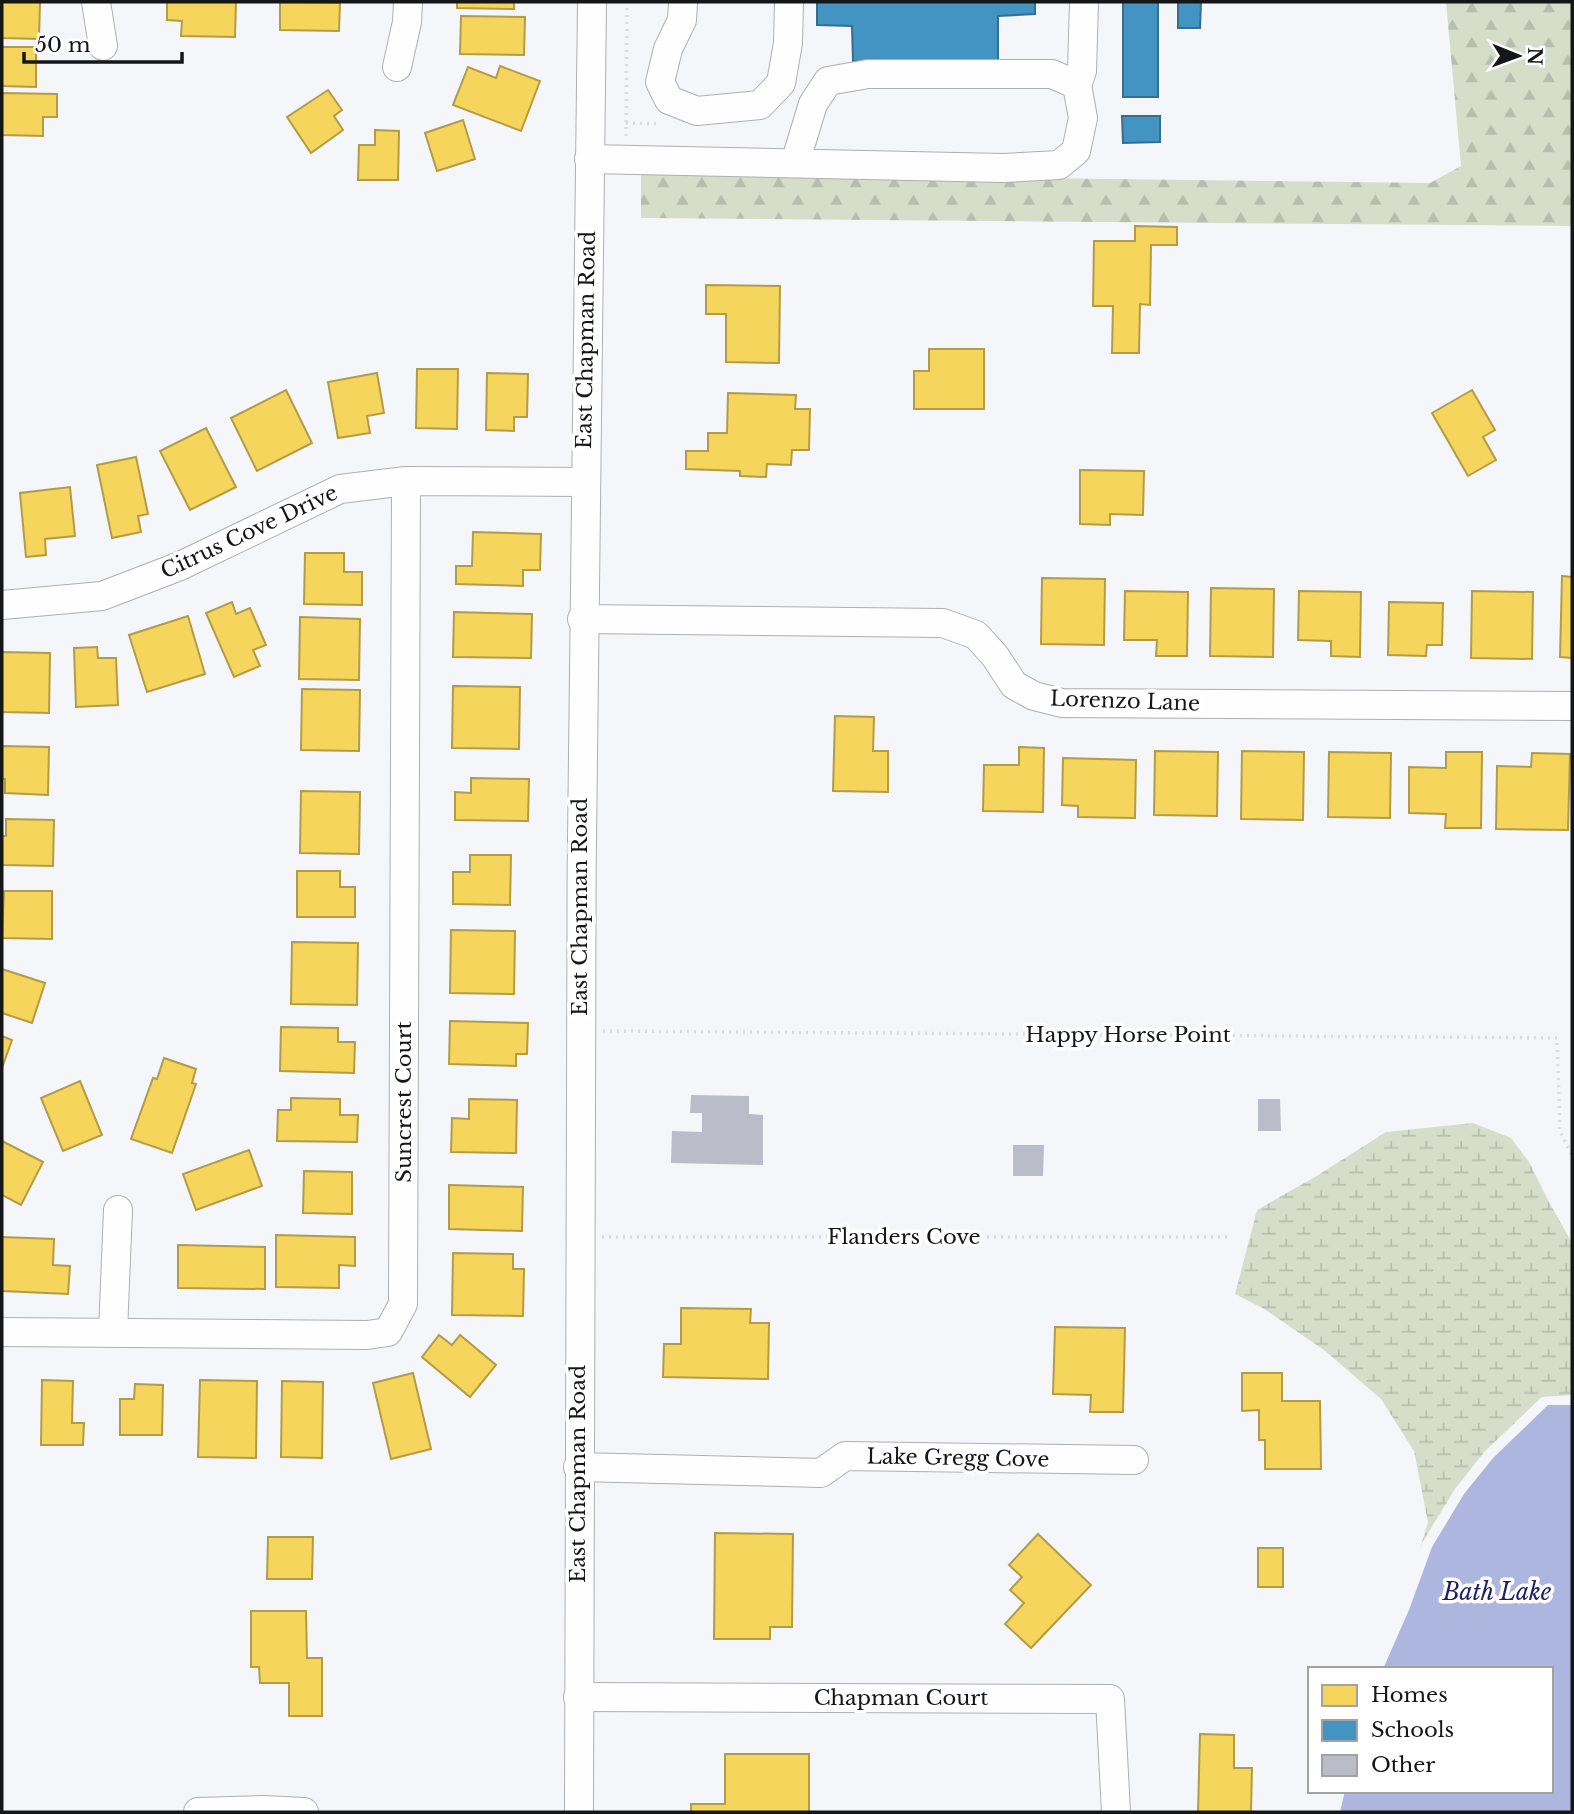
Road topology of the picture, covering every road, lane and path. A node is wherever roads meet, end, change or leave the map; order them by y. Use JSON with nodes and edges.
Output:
{"nodes":[{"id":1,"x":96,"y":2,"type":"edge"},
{"id":2,"x":408,"y":2,"type":"edge"},
{"id":3,"x":592,"y":2,"type":"edge"},
{"id":4,"x":627,"y":2,"type":"edge"},
{"id":5,"x":682,"y":2,"type":"edge"},
{"id":6,"x":789,"y":2,"type":"edge"},
{"id":7,"x":1084,"y":2,"type":"edge"},
{"id":8,"x":103,"y":46,"type":"dead end"},
{"id":9,"x":397,"y":67,"type":"dead end"},
{"id":10,"x":1077,"y":85,"type":"junction"},
{"id":11,"x":589,"y":159,"type":"junction"},
{"id":12,"x":626,"y":160,"type":"junction"},
{"id":13,"x":795,"y":163,"type":"junction"},
{"id":14,"x":407,"y":481,"type":"junction"},
{"id":15,"x":584,"y":482,"type":"junction"},
{"id":16,"x":2,"y":605,"type":"edge"},
{"id":17,"x":582,"y":619,"type":"junction"},
{"id":18,"x":1572,"y":706,"type":"edge"},
{"id":19,"x":579,"y":1031,"type":"junction"},
{"id":20,"x":1572,"y":1155,"type":"edge"},
{"id":21,"x":118,"y":1210,"type":"dead end"},
{"id":22,"x":578,"y":1237,"type":"junction"},
{"id":23,"x":1230,"y":1237,"type":"dead end"},
{"id":24,"x":2,"y":1332,"type":"edge"},
{"id":25,"x":113,"y":1332,"type":"junction"},
{"id":26,"x":1134,"y":1460,"type":"dead end"},
{"id":27,"x":578,"y":1478,"type":"junction"},
{"id":28,"x":578,"y":1697,"type":"junction"},
{"id":29,"x":198,"y":1812,"type":"edge"},
{"id":30,"x":303,"y":1812,"type":"edge"},
{"id":31,"x":579,"y":1812,"type":"edge"},
{"id":32,"x":1116,"y":1812,"type":"edge"}],
"edges":[{"from":1,"to":8,"type":"street"},
{"from":2,"to":9,"type":"street"},
{"from":3,"to":11,"type":"street","name":"East Chapman Road"},
{"from":4,"to":12,"type":"path"},
{"from":5,"to":6,"type":"street"},
{"from":7,"to":10,"type":"street"},
{"from":10,"to":13,"type":"street"},
{"from":10,"to":13,"type":"street"},
{"from":11,"to":12,"type":"street"},
{"from":11,"to":15,"type":"street","name":"East Chapman Road"},
{"from":12,"to":13,"type":"street"},
{"from":14,"to":15,"type":"street","name":"Citrus Cove Drive"},
{"from":14,"to":16,"type":"street","name":"Citrus Cove Drive"},
{"from":14,"to":25,"type":"street","name":"Suncrest Court"},
{"from":15,"to":17,"type":"street","name":"East Chapman Road"},
{"from":17,"to":18,"type":"street","name":"Lorenzo Lane"},
{"from":17,"to":19,"type":"street","name":"East Chapman Road"},
{"from":19,"to":20,"type":"path","name":"Happy Horse Point"},
{"from":19,"to":22,"type":"street","name":"East Chapman Road"},
{"from":21,"to":25,"type":"street"},
{"from":22,"to":23,"type":"path","name":"Flanders Cove"},
{"from":22,"to":27,"type":"street","name":"East Chapman Road"},
{"from":24,"to":25,"type":"street","name":"Suncrest Court"},
{"from":26,"to":27,"type":"street","name":"Lake Gregg Cove"},
{"from":27,"to":28,"type":"street","name":"East Chapman Road"},
{"from":28,"to":31,"type":"street","name":"East Chapman Road"},
{"from":28,"to":32,"type":"street","name":"Chapman Court"},
{"from":29,"to":30,"type":"street"}]}
